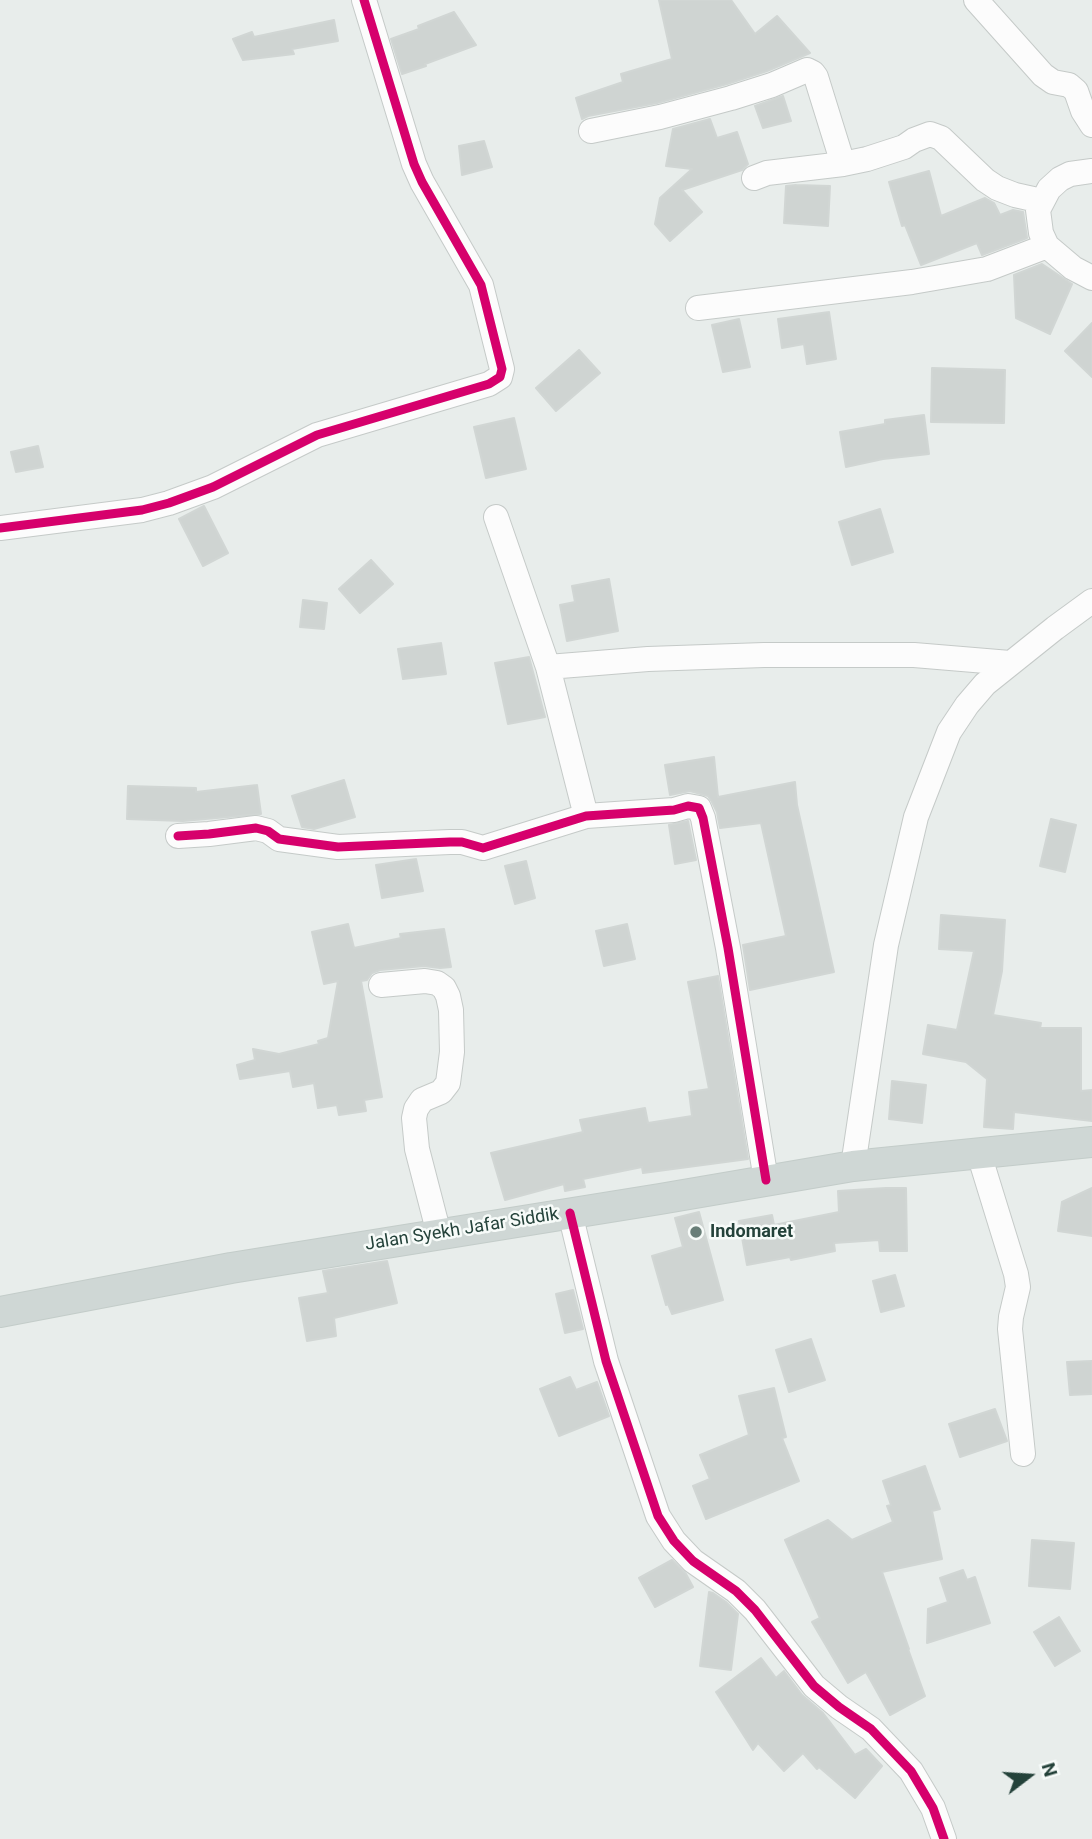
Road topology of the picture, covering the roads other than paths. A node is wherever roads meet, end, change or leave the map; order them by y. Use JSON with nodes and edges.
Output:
{"nodes":[{"id":1,"x":364,"y":0,"type":"edge"},
{"id":2,"x":976,"y":0,"type":"edge"},
{"id":3,"x":1092,"y":125,"type":"edge"},
{"id":4,"x":591,"y":131,"type":"dead end"},
{"id":5,"x":843,"y":164,"type":"junction"},
{"id":6,"x":1092,"y":171,"type":"edge"},
{"id":7,"x":754,"y":178,"type":"dead end"},
{"id":8,"x":1042,"y":201,"type":"junction"},
{"id":9,"x":1047,"y":246,"type":"junction"},
{"id":10,"x":1092,"y":278,"type":"edge"},
{"id":11,"x":698,"y":308,"type":"dead end"},
{"id":12,"x":496,"y":517,"type":"dead end"},
{"id":13,"x":0,"y":528,"type":"edge"},
{"id":14,"x":1092,"y":601,"type":"edge"},
{"id":15,"x":1010,"y":663,"type":"junction"},
{"id":16,"x":548,"y":667,"type":"junction"},
{"id":17,"x":586,"y":816,"type":"junction"},
{"id":18,"x":178,"y":836,"type":"dead end"},
{"id":19,"x":381,"y":985,"type":"dead end"},
{"id":20,"x":1092,"y":1142,"type":"edge"},
{"id":21,"x":979,"y":1154,"type":"junction"},
{"id":22,"x":853,"y":1166,"type":"junction"},
{"id":23,"x":765,"y":1180,"type":"junction"},
{"id":24,"x":570,"y":1213,"type":"junction"},
{"id":25,"x":439,"y":1234,"type":"junction"},
{"id":26,"x":0,"y":1312,"type":"edge"},
{"id":27,"x":1023,"y":1454,"type":"dead end"},
{"id":28,"x":944,"y":1839,"type":"edge"}],
"edges":[{"from":1,"to":13,"type":"street"},
{"from":2,"to":3,"type":"street"},
{"from":4,"to":5,"type":"street"},
{"from":5,"to":7,"type":"street"},
{"from":5,"to":8,"type":"street"},
{"from":6,"to":8,"type":"street"},
{"from":8,"to":9,"type":"street"},
{"from":9,"to":10,"type":"street"},
{"from":9,"to":11,"type":"street"},
{"from":12,"to":16,"type":"street"},
{"from":14,"to":15,"type":"street"},
{"from":15,"to":16,"type":"street"},
{"from":15,"to":22,"type":"street"},
{"from":16,"to":17,"type":"street"},
{"from":17,"to":18,"type":"street"},
{"from":17,"to":23,"type":"street"},
{"from":19,"to":25,"type":"street"},
{"from":20,"to":21,"type":"main road","name":"Jalan Syekh Jafar Siddik"},
{"from":21,"to":22,"type":"main road","name":"Jalan Syekh Jafar Siddik"},
{"from":21,"to":27,"type":"street"},
{"from":22,"to":23,"type":"main road","name":"Jalan Syekh Jafar Siddik"},
{"from":23,"to":24,"type":"main road","name":"Jalan Syekh Jafar Siddik"},
{"from":24,"to":25,"type":"main road","name":"Jalan Syekh Jafar Siddik"},
{"from":24,"to":28,"type":"street"},
{"from":25,"to":26,"type":"main road","name":"Jalan Syekh Jafar Siddik"}]}
